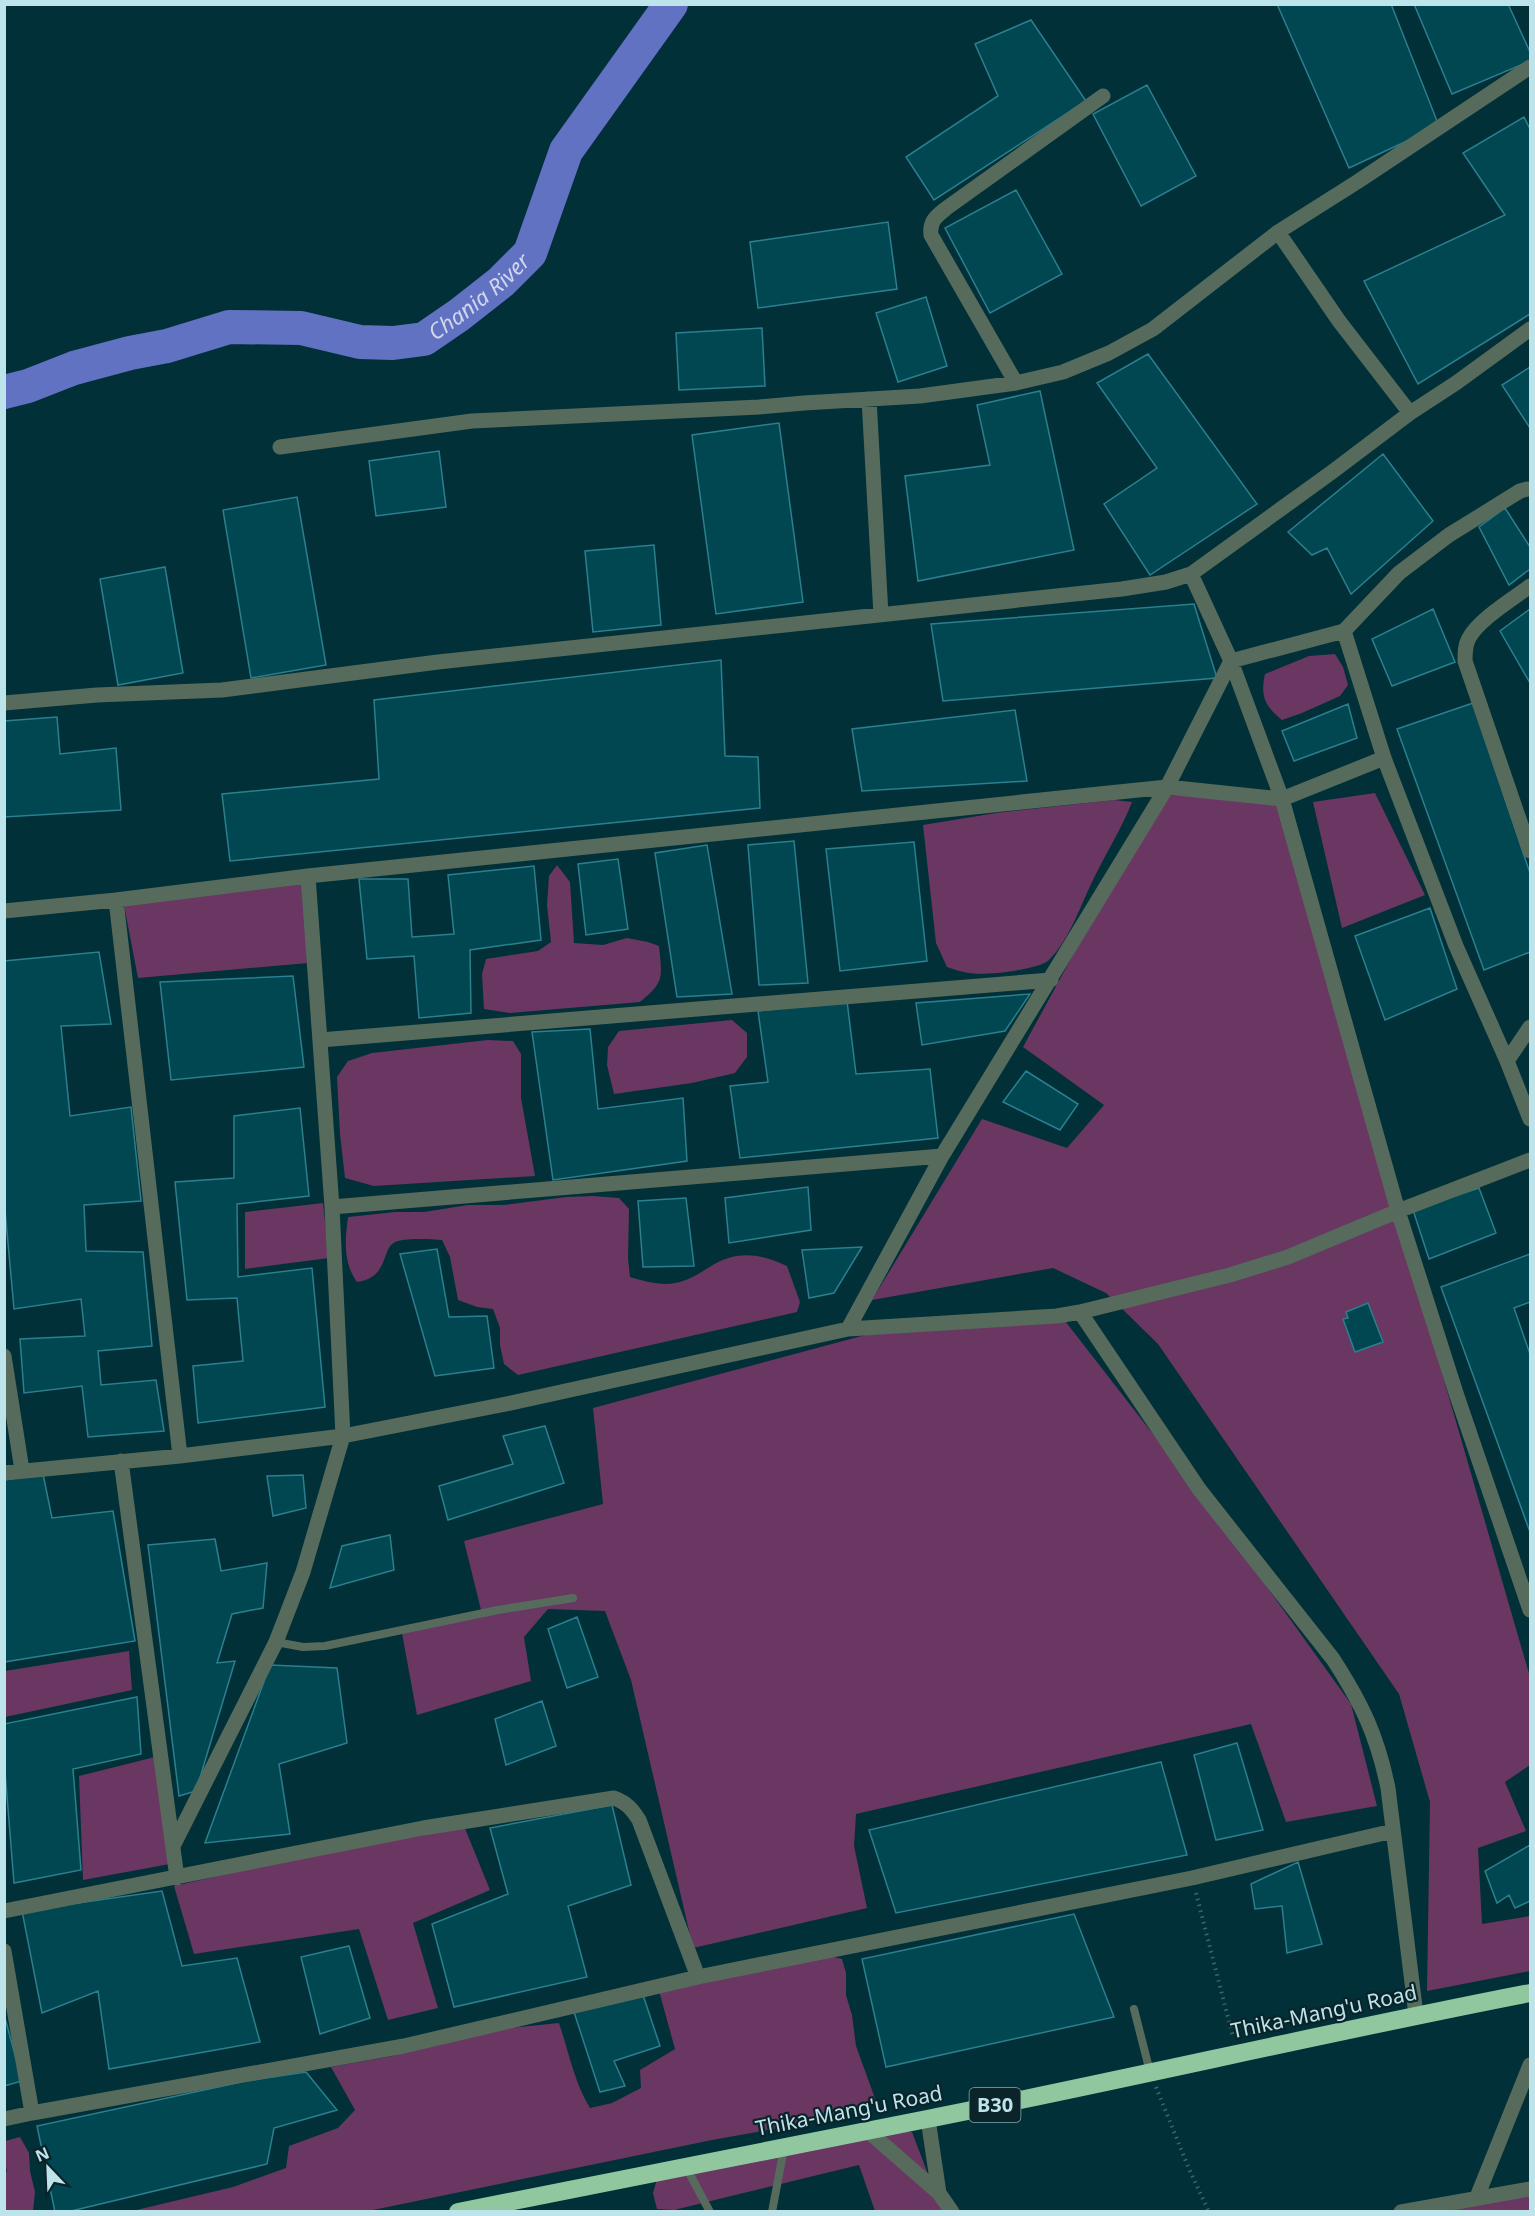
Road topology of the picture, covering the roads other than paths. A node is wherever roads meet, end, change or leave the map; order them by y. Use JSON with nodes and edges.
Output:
{"nodes":[{"id":1,"x":1530,"y":67,"type":"edge"},
{"id":2,"x":1103,"y":96,"type":"dead end"},
{"id":3,"x":1278,"y":232,"type":"junction"},
{"id":4,"x":1530,"y":329,"type":"edge"},
{"id":5,"x":1016,"y":383,"type":"junction"},
{"id":6,"x":869,"y":399,"type":"junction"},
{"id":7,"x":1410,"y":413,"type":"junction"},
{"id":8,"x":280,"y":447,"type":"dead end"},
{"id":9,"x":1527,"y":489,"type":"dead end"},
{"id":10,"x":1191,"y":574,"type":"junction"},
{"id":11,"x":1530,"y":586,"type":"edge"},
{"id":12,"x":881,"y":615,"type":"junction"},
{"id":13,"x":1344,"y":631,"type":"junction"},
{"id":14,"x":1232,"y":661,"type":"junction"},
{"id":15,"x":4,"y":703,"type":"edge"},
{"id":16,"x":1384,"y":758,"type":"junction"},
{"id":17,"x":1167,"y":787,"type":"junction"},
{"id":18,"x":1282,"y":799,"type":"junction"},
{"id":19,"x":1525,"y":811,"type":"edge"},
{"id":20,"x":1530,"y":851,"type":"edge"},
{"id":21,"x":308,"y":876,"type":"junction"},
{"id":22,"x":116,"y":900,"type":"junction"},
{"id":23,"x":4,"y":911,"type":"edge"},
{"id":24,"x":1051,"y":980,"type":"junction"},
{"id":25,"x":1530,"y":1027,"type":"edge"},
{"id":26,"x":320,"y":1040,"type":"junction"},
{"id":27,"x":1508,"y":1061,"type":"junction"},
{"id":28,"x":1530,"y":1119,"type":"edge"},
{"id":29,"x":942,"y":1156,"type":"junction"},
{"id":30,"x":1530,"y":1160,"type":"edge"},
{"id":31,"x":332,"y":1207,"type":"junction"},
{"id":32,"x":1398,"y":1211,"type":"junction"},
{"id":33,"x":1080,"y":1312,"type":"junction"},
{"id":34,"x":848,"y":1329,"type":"junction"},
{"id":35,"x":4,"y":1356,"type":"edge"},
{"id":36,"x":343,"y":1436,"type":"junction"},
{"id":37,"x":180,"y":1456,"type":"junction"},
{"id":38,"x":121,"y":1461,"type":"junction"},
{"id":39,"x":22,"y":1470,"type":"junction"},
{"id":40,"x":4,"y":1473,"type":"edge"},
{"id":41,"x":573,"y":1598,"type":"dead end"},
{"id":42,"x":1530,"y":1610,"type":"edge"},
{"id":43,"x":276,"y":1642,"type":"junction"},
{"id":44,"x":1393,"y":1831,"type":"junction"},
{"id":45,"x":174,"y":1844,"type":"junction"},
{"id":46,"x":177,"y":1878,"type":"junction"},
{"id":47,"x":4,"y":1911,"type":"edge"},
{"id":48,"x":4,"y":1951,"type":"edge"},
{"id":49,"x":698,"y":1977,"type":"junction"},
{"id":50,"x":1530,"y":1993,"type":"edge"},
{"id":51,"x":1134,"y":2009,"type":"dead end"},
{"id":52,"x":1416,"y":2015,"type":"junction"},
{"id":53,"x":1530,"y":2065,"type":"edge"},
{"id":54,"x":1150,"y":2072,"type":"junction"},
{"id":55,"x":32,"y":2113,"type":"junction"},
{"id":56,"x":4,"y":2119,"type":"edge"},
{"id":57,"x":928,"y":2119,"type":"junction"},
{"id":58,"x":868,"y":2131,"type":"junction"},
{"id":59,"x":784,"y":2146,"type":"junction"},
{"id":60,"x":685,"y":2165,"type":"junction"},
{"id":61,"x":1530,"y":2189,"type":"edge"},
{"id":62,"x":939,"y":2193,"type":"junction"},
{"id":63,"x":1477,"y":2197,"type":"junction"},
{"id":64,"x":458,"y":2211,"type":"edge"},
{"id":65,"x":710,"y":2211,"type":"edge"},
{"id":66,"x":772,"y":2211,"type":"edge"},
{"id":67,"x":952,"y":2211,"type":"edge"},
{"id":68,"x":1401,"y":2211,"type":"edge"}],
"edges":[{"from":1,"to":3,"type":"street"},
{"from":2,"to":5,"type":"street"},
{"from":3,"to":5,"type":"street"},
{"from":3,"to":7,"type":"street"},
{"from":4,"to":7,"type":"street"},
{"from":5,"to":6,"type":"street"},
{"from":6,"to":8,"type":"street"},
{"from":6,"to":12,"type":"street"},
{"from":7,"to":10,"type":"street"},
{"from":9,"to":13,"type":"street"},
{"from":10,"to":12,"type":"street"},
{"from":10,"to":14,"type":"street"},
{"from":11,"to":19,"type":"street"},
{"from":12,"to":15,"type":"street"},
{"from":13,"to":14,"type":"street"},
{"from":13,"to":16,"type":"street"},
{"from":14,"to":17,"type":"street"},
{"from":14,"to":18,"type":"street"},
{"from":16,"to":18,"type":"street"},
{"from":16,"to":27,"type":"street"},
{"from":17,"to":18,"type":"street"},
{"from":17,"to":21,"type":"street"},
{"from":17,"to":24,"type":"street"},
{"from":18,"to":32,"type":"street"},
{"from":19,"to":20,"type":"street"},
{"from":21,"to":22,"type":"street"},
{"from":21,"to":26,"type":"street"},
{"from":22,"to":23,"type":"street"},
{"from":22,"to":37,"type":"street"},
{"from":24,"to":26,"type":"street"},
{"from":24,"to":29,"type":"street"},
{"from":25,"to":27,"type":"street"},
{"from":26,"to":31,"type":"street"},
{"from":27,"to":28,"type":"street"},
{"from":29,"to":31,"type":"street"},
{"from":29,"to":34,"type":"street"},
{"from":30,"to":32,"type":"street"},
{"from":31,"to":36,"type":"street"},
{"from":32,"to":33,"type":"street"},
{"from":32,"to":42,"type":"street"},
{"from":33,"to":34,"type":"street"},
{"from":33,"to":44,"type":"street"},
{"from":34,"to":36,"type":"street"},
{"from":35,"to":39,"type":"street"},
{"from":36,"to":37,"type":"street"},
{"from":36,"to":43,"type":"street"},
{"from":37,"to":38,"type":"street"},
{"from":38,"to":39,"type":"street"},
{"from":38,"to":45,"type":"street"},
{"from":39,"to":40,"type":"street"},
{"from":41,"to":43,"type":"lane"},
{"from":43,"to":45,"type":"street"},
{"from":44,"to":49,"type":"street"},
{"from":44,"to":52,"type":"street"},
{"from":45,"to":46,"type":"street"},
{"from":46,"to":47,"type":"street"},
{"from":46,"to":49,"type":"street"},
{"from":48,"to":55,"type":"street"},
{"from":49,"to":55,"type":"street"},
{"from":50,"to":52,"type":"highway","name":"Thika-Mang'u Road","number":"B30"},
{"from":51,"to":54,"type":"lane"},
{"from":52,"to":54,"type":"highway","name":"Thika-Mang'u Road","number":"B30"},
{"from":53,"to":63,"type":"street"},
{"from":54,"to":57,"type":"highway","name":"Thika-Mang'u Road","number":"B30"},
{"from":55,"to":56,"type":"street"},
{"from":57,"to":58,"type":"highway","name":"Thika-Mang'u Road","number":"B30"},
{"from":57,"to":62,"type":"street"},
{"from":58,"to":59,"type":"highway","name":"Thika-Mang'u Road","number":"B30"},
{"from":58,"to":62,"type":"street"},
{"from":59,"to":60,"type":"highway","name":"Thika-Mang'u Road","number":"B30"},
{"from":59,"to":66,"type":"lane"},
{"from":60,"to":64,"type":"highway","name":"Thika-Mang'u Road","number":"B30"},
{"from":60,"to":65,"type":"lane"},
{"from":61,"to":63,"type":"street"},
{"from":62,"to":67,"type":"street"},
{"from":63,"to":68,"type":"street"}]}
